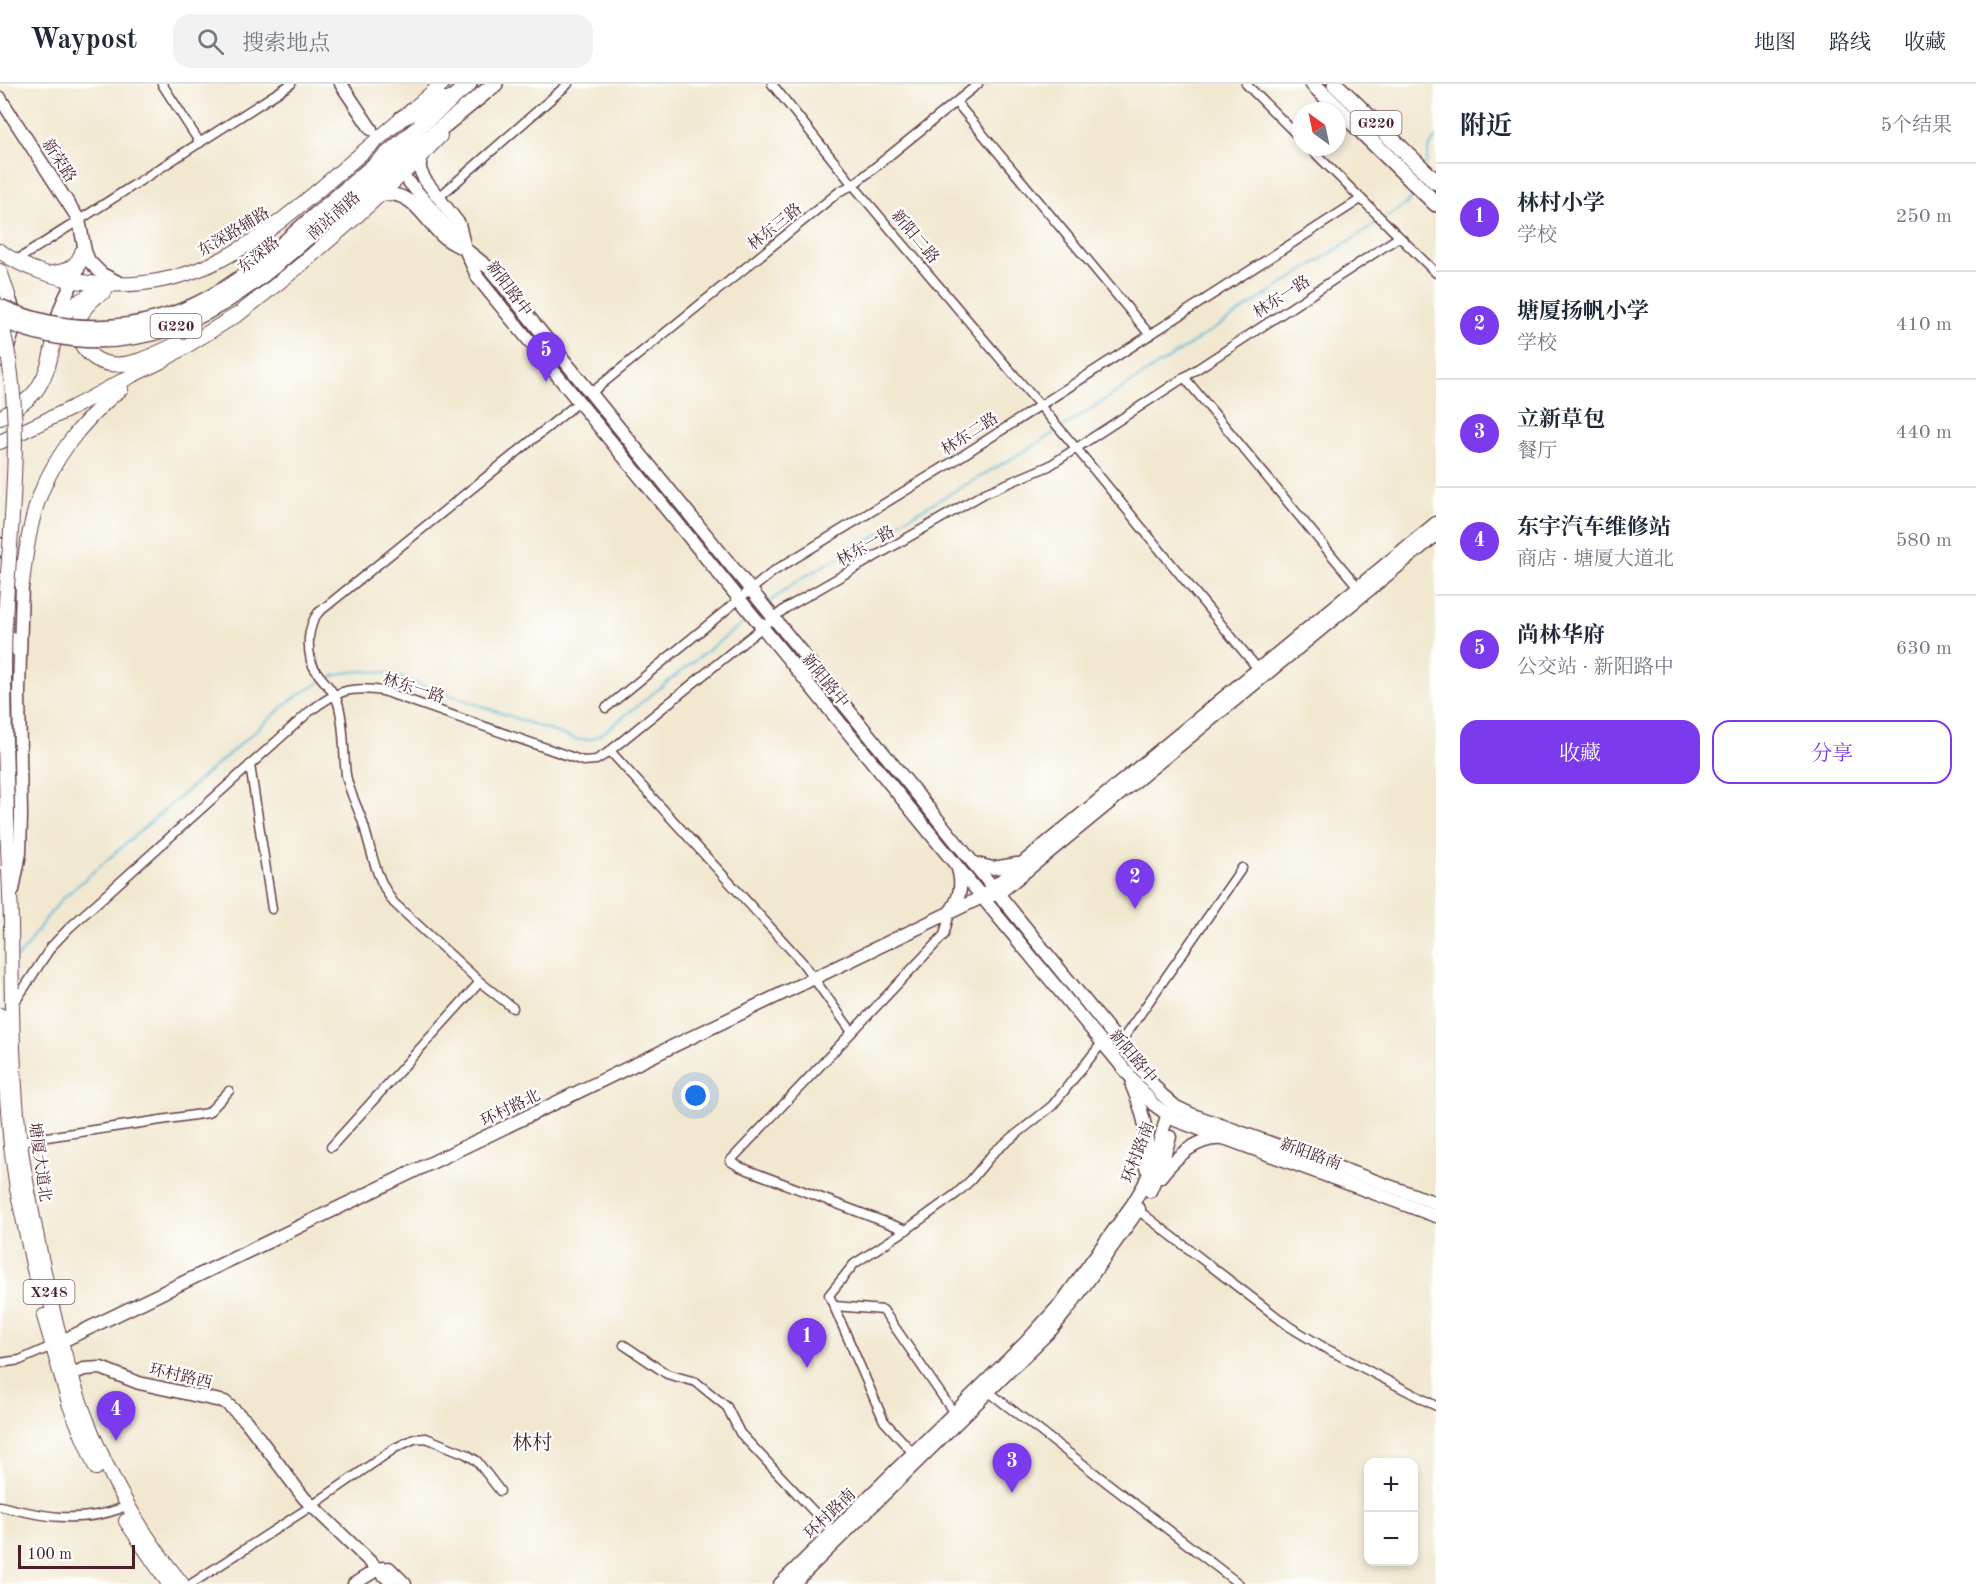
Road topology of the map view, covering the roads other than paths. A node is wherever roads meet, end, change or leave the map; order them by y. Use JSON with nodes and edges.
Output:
{"nodes":[{"id":1,"x":162,"y":84,"type":"edge"},
{"id":2,"x":291,"y":84,"type":"edge"},
{"id":3,"x":341,"y":84,"type":"edge"},
{"id":4,"x":442,"y":84,"type":"edge"},
{"id":5,"x":495,"y":84,"type":"edge"},
{"id":6,"x":568,"y":84,"type":"edge"},
{"id":7,"x":772,"y":84,"type":"edge"},
{"id":8,"x":978,"y":84,"type":"edge"},
{"id":9,"x":1246,"y":84,"type":"edge"},
{"id":10,"x":1314,"y":84,"type":"edge"},
{"id":11,"x":1335,"y":84,"type":"edge"},
{"id":12,"x":465,"y":87,"type":"edge"},
{"id":13,"x":0,"y":98,"type":"edge"},
{"id":14,"x":956,"y":102,"type":"junction"},
{"id":15,"x":402,"y":118,"type":"junction"},
{"id":16,"x":455,"y":118,"type":"junction"},
{"id":17,"x":370,"y":129,"type":"dead end"},
{"id":18,"x":1292,"y":129,"type":"edge"},
{"id":19,"x":200,"y":143,"type":"junction"},
{"id":20,"x":1319,"y":156,"type":"edge"},
{"id":21,"x":420,"y":157,"type":"junction"},
{"id":22,"x":409,"y":182,"type":"dead end"},
{"id":23,"x":1436,"y":182,"type":"edge"},
{"id":24,"x":853,"y":185,"type":"junction"},
{"id":25,"x":380,"y":195,"type":"junction"},
{"id":26,"x":438,"y":198,"type":"junction"},
{"id":27,"x":1361,"y":199,"type":"junction"},
{"id":28,"x":1432,"y":200,"type":"edge"},
{"id":29,"x":320,"y":219,"type":"junction"},
{"id":30,"x":79,"y":220,"type":"junction"},
{"id":31,"x":1399,"y":237,"type":"junction"},
{"id":32,"x":83,"y":248,"type":"junction"},
{"id":33,"x":465,"y":249,"type":"junction"},
{"id":34,"x":0,"y":251,"type":"edge"},
{"id":35,"x":17,"y":260,"type":"junction"},
{"id":36,"x":0,"y":271,"type":"edge"},
{"id":37,"x":46,"y":272,"type":"junction"},
{"id":38,"x":1436,"y":273,"type":"edge"},
{"id":39,"x":74,"y":280,"type":"junction"},
{"id":40,"x":127,"y":285,"type":"junction"},
{"id":41,"x":105,"y":291,"type":"junction"},
{"id":42,"x":3,"y":296,"type":"edge"},
{"id":43,"x":240,"y":313,"type":"junction"},
{"id":44,"x":0,"y":318,"type":"edge"},
{"id":45,"x":57,"y":326,"type":"junction"},
{"id":46,"x":1150,"y":335,"type":"junction"},
{"id":47,"x":0,"y":360,"type":"edge"},
{"id":48,"x":162,"y":361,"type":"junction"},
{"id":49,"x":1184,"y":377,"type":"junction"},
{"id":50,"x":591,"y":393,"type":"junction"},
{"id":51,"x":579,"y":402,"type":"junction"},
{"id":52,"x":1040,"y":406,"type":"junction"},
{"id":53,"x":0,"y":418,"type":"edge"},
{"id":54,"x":0,"y":442,"type":"edge"},
{"id":55,"x":1076,"y":448,"type":"junction"},
{"id":56,"x":1436,"y":523,"type":"edge"},
{"id":57,"x":1436,"y":535,"type":"edge"},
{"id":58,"x":0,"y":544,"type":"edge"},
{"id":59,"x":0,"y":572,"type":"edge"},
{"id":60,"x":22,"y":584,"type":"junction"},
{"id":61,"x":1358,"y":587,"type":"junction"},
{"id":62,"x":753,"y":593,"type":"junction"},
{"id":63,"x":742,"y":602,"type":"junction"},
{"id":64,"x":771,"y":614,"type":"junction"},
{"id":65,"x":20,"y":616,"type":"junction"},
{"id":66,"x":759,"y":623,"type":"junction"},
{"id":67,"x":0,"y":638,"type":"edge"},
{"id":68,"x":19,"y":651,"type":"junction"},
{"id":69,"x":1258,"y":669,"type":"junction"},
{"id":70,"x":335,"y":693,"type":"junction"},
{"id":71,"x":606,"y":708,"type":"dead end"},
{"id":72,"x":610,"y":751,"type":"junction"},
{"id":73,"x":250,"y":765,"type":"junction"},
{"id":74,"x":1026,"y":859,"type":"junction"},
{"id":75,"x":973,"y":863,"type":"junction"},
{"id":76,"x":956,"y":865,"type":"junction"},
{"id":77,"x":1242,"y":868,"type":"dead end"},
{"id":78,"x":1024,"y":873,"type":"junction"},
{"id":79,"x":995,"y":890,"type":"junction"},
{"id":80,"x":982,"y":897,"type":"junction"},
{"id":81,"x":272,"y":909,"type":"dead end"},
{"id":82,"x":10,"y":913,"type":"junction"},
{"id":83,"x":950,"y":913,"type":"junction"},
{"id":84,"x":1015,"y":915,"type":"junction"},
{"id":85,"x":814,"y":978,"type":"junction"},
{"id":86,"x":480,"y":981,"type":"junction"},
{"id":87,"x":513,"y":1008,"type":"dead end"},
{"id":88,"x":5,"y":1011,"type":"edge"},
{"id":89,"x":852,"y":1032,"type":"junction"},
{"id":90,"x":1102,"y":1043,"type":"junction"},
{"id":91,"x":1120,"y":1043,"type":"junction"},
{"id":92,"x":1123,"y":1068,"type":"junction"},
{"id":93,"x":229,"y":1091,"type":"dead end"},
{"id":94,"x":1173,"y":1114,"type":"junction"},
{"id":95,"x":1227,"y":1139,"type":"junction"},
{"id":96,"x":10,"y":1145,"type":"edge"},
{"id":97,"x":331,"y":1147,"type":"dead end"},
{"id":98,"x":1147,"y":1187,"type":"junction"},
{"id":99,"x":1436,"y":1203,"type":"edge"},
{"id":100,"x":1135,"y":1208,"type":"junction"},
{"id":101,"x":1436,"y":1216,"type":"edge"},
{"id":102,"x":906,"y":1230,"type":"junction"},
{"id":103,"x":834,"y":1306,"type":"junction"},
{"id":104,"x":56,"y":1344,"type":"junction"},
{"id":105,"x":624,"y":1345,"type":"dead end"},
{"id":106,"x":0,"y":1363,"type":"edge"},
{"id":107,"x":70,"y":1375,"type":"junction"},
{"id":108,"x":989,"y":1392,"type":"junction"},
{"id":109,"x":1436,"y":1406,"type":"edge"},
{"id":110,"x":954,"y":1413,"type":"junction"},
{"id":111,"x":916,"y":1457,"type":"junction"},
{"id":112,"x":500,"y":1491,"type":"dead end"},
{"id":113,"x":313,"y":1505,"type":"junction"},
{"id":114,"x":0,"y":1506,"type":"edge"},
{"id":115,"x":118,"y":1509,"type":"junction"},
{"id":116,"x":833,"y":1532,"type":"junction"},
{"id":117,"x":384,"y":1577,"type":"edge"},
{"id":118,"x":169,"y":1584,"type":"edge"},
{"id":119,"x":182,"y":1584,"type":"edge"},
{"id":120,"x":190,"y":1584,"type":"edge"},
{"id":121,"x":354,"y":1584,"type":"edge"},
{"id":122,"x":405,"y":1584,"type":"edge"},
{"id":123,"x":780,"y":1584,"type":"edge"},
{"id":124,"x":793,"y":1584,"type":"edge"},
{"id":125,"x":1239,"y":1584,"type":"edge"}],
"edges":[{"from":1,"to":19,"type":"street"},
{"from":2,"to":19,"type":"street"},
{"from":3,"to":17,"type":"main road"},
{"from":4,"to":15,"type":"main road","name":"东深路辅路"},
{"from":5,"to":16,"type":"highway","name":"东深路","number":"G220"},
{"from":6,"to":26,"type":"street"},
{"from":7,"to":24,"type":"street","name":"新阳二路"},
{"from":8,"to":14,"type":"street","name":"林东三路"},
{"from":9,"to":18,"type":"street"},
{"from":10,"to":28,"type":"highway","number":"G220"},
{"from":11,"to":23,"type":"highway","number":"G220"},
{"from":12,"to":15,"type":"highway"},
{"from":12,"to":29,"type":"highway","name":"东深路","number":"G220"},
{"from":13,"to":30,"type":"main road","name":"新荣路"},
{"from":14,"to":24,"type":"street","name":"林东三路"},
{"from":14,"to":46,"type":"street"},
{"from":15,"to":40,"type":"main road","name":"东深路辅路"},
{"from":16,"to":21,"type":"main road","name":"南站南路"},
{"from":16,"to":29,"type":"highway","name":"东深路","number":"G220"},
{"from":19,"to":30,"type":"street"},
{"from":20,"to":27,"type":"street"},
{"from":21,"to":25,"type":"main road","name":"南站南路"},
{"from":21,"to":26,"type":"main road"},
{"from":22,"to":33,"type":"main road","name":"新阳路中"},
{"from":24,"to":50,"type":"street","name":"林东三路"},
{"from":24,"to":52,"type":"street","name":"新阳二路"},
{"from":25,"to":33,"type":"main road"},
{"from":25,"to":43,"type":"main road","name":"南站南路"},
{"from":26,"to":33,"type":"main road"},
{"from":27,"to":31,"type":"street"},
{"from":27,"to":46,"type":"street","name":"林东二路"},
{"from":29,"to":42,"type":"highway","name":"东深路","number":"G220","bridge":true},
{"from":29,"to":44,"type":"highway","name":"东深路","number":"G220","bridge":true},
{"from":30,"to":32,"type":"main road","name":"新荣路"},
{"from":30,"to":35,"type":"street"},
{"from":31,"to":38,"type":"street"},
{"from":31,"to":49,"type":"street","name":"林东一路"},
{"from":32,"to":37,"type":"main road"},
{"from":32,"to":39,"type":"main road"},
{"from":32,"to":40,"type":"main road"},
{"from":33,"to":50,"type":"main road","name":"新阳路中"},
{"from":33,"to":51,"type":"main road","name":"新阳路中"},
{"from":34,"to":35,"type":"main road","name":"东深路辅路"},
{"from":35,"to":37,"type":"main road","name":"东深路辅路"},
{"from":36,"to":42,"type":"main road"},
{"from":37,"to":39,"type":"main road","name":"东深路辅路"},
{"from":39,"to":40,"type":"main road","name":"东深路辅路"},
{"from":39,"to":45,"type":"main road"},
{"from":40,"to":41,"type":"main road"},
{"from":41,"to":43,"type":"main road"},
{"from":41,"to":45,"type":"main road"},
{"from":42,"to":47,"type":"main road"},
{"from":43,"to":48,"type":"main road","name":"南站南路"},
{"from":44,"to":82,"type":"main road","name":"塘厦大道北","number":"X248","bridge":true},
{"from":45,"to":53,"type":"main road"},
{"from":46,"to":52,"type":"street","name":"林东二路"},
{"from":48,"to":54,"type":"main road","name":"南站南路"},
{"from":48,"to":60,"type":"main road"},
{"from":49,"to":55,"type":"street","name":"林东一路"},
{"from":49,"to":61,"type":"street"},
{"from":50,"to":62,"type":"main road","name":"新阳路中"},
{"from":51,"to":63,"type":"main road","name":"新阳路中"},
{"from":51,"to":70,"type":"street"},
{"from":52,"to":55,"type":"street","name":"新阳二路"},
{"from":52,"to":62,"type":"street","name":"林东二路"},
{"from":55,"to":64,"type":"street","name":"林东一路"},
{"from":55,"to":69,"type":"street","name":"新阳二路"},
{"from":56,"to":61,"type":"main road"},
{"from":57,"to":78,"type":"main road"},
{"from":58,"to":60,"type":"main road"},
{"from":59,"to":65,"type":"main road"},
{"from":60,"to":65,"type":"main road"},
{"from":61,"to":69,"type":"main road"},
{"from":62,"to":63,"type":"street","name":"林东二路"},
{"from":62,"to":64,"type":"main road","name":"新阳路中"},
{"from":63,"to":66,"type":"main road","name":"新阳路中"},
{"from":63,"to":71,"type":"street","name":"林东二路"},
{"from":64,"to":66,"type":"street","name":"林东一路"},
{"from":64,"to":75,"type":"main road","name":"新阳路中"},
{"from":65,"to":68,"type":"main road"},
{"from":66,"to":72,"type":"street","name":"林东一路"},
{"from":66,"to":76,"type":"main road","name":"新阳路中"},
{"from":67,"to":68,"type":"main road"},
{"from":68,"to":82,"type":"main road"},
{"from":69,"to":74,"type":"main road"},
{"from":70,"to":72,"type":"street","name":"林东一路"},
{"from":70,"to":73,"type":"street"},
{"from":70,"to":86,"type":"street"},
{"from":72,"to":85,"type":"street"},
{"from":73,"to":81,"type":"street"},
{"from":73,"to":88,"type":"street"},
{"from":74,"to":75,"type":"main road"},
{"from":74,"to":79,"type":"main road"},
{"from":75,"to":79,"type":"main road","name":"新阳路中"},
{"from":76,"to":80,"type":"main road","name":"新阳路中"},
{"from":76,"to":83,"type":"main road"},
{"from":77,"to":91,"type":"street"},
{"from":78,"to":79,"type":"main road"},
{"from":78,"to":84,"type":"main road"},
{"from":79,"to":80,"type":"main road","name":"环村路北"},
{"from":79,"to":84,"type":"main road","name":"新阳路中"},
{"from":80,"to":83,"type":"main road","name":"环村路北"},
{"from":80,"to":90,"type":"main road","name":"新阳路中"},
{"from":82,"to":88,"type":"main road","name":"塘厦大道北","number":"X248"},
{"from":83,"to":85,"type":"main road","name":"环村路北"},
{"from":83,"to":89,"type":"street"},
{"from":84,"to":91,"type":"main road","name":"新阳路中"},
{"from":85,"to":89,"type":"street"},
{"from":85,"to":104,"type":"main road","name":"环村路北"},
{"from":86,"to":87,"type":"street"},
{"from":86,"to":97,"type":"street"},
{"from":88,"to":96,"type":"main road","name":"塘厦大道北","number":"X248"},
{"from":89,"to":102,"type":"street"},
{"from":90,"to":92,"type":"main road","name":"新阳路中"},
{"from":90,"to":102,"type":"street"},
{"from":91,"to":94,"type":"main road","name":"新阳路中"},
{"from":92,"to":94,"type":"main road","name":"新阳路中"},
{"from":92,"to":98,"type":"main road"},
{"from":93,"to":96,"type":"street"},
{"from":94,"to":95,"type":"main road","name":"新阳路南"},
{"from":94,"to":98,"type":"main road","name":"环村路南"},
{"from":94,"to":99,"type":"main road","name":"新阳路南"},
{"from":95,"to":98,"type":"main road"},
{"from":95,"to":101,"type":"main road","name":"新阳路南"},
{"from":96,"to":104,"type":"main road","name":"塘厦大道北","number":"X248"},
{"from":98,"to":100,"type":"main road","name":"环村路南"},
{"from":100,"to":108,"type":"main road","name":"环村路南"},
{"from":100,"to":109,"type":"street"},
{"from":100,"to":110,"type":"main road","name":"环村路南"},
{"from":102,"to":103,"type":"street"},
{"from":103,"to":110,"type":"street"},
{"from":103,"to":111,"type":"street"},
{"from":104,"to":106,"type":"street"},
{"from":104,"to":107,"type":"main road","name":"塘厦大道北","number":"X248"},
{"from":104,"to":115,"type":"main road","name":"塘厦大道北","number":"X248"},
{"from":105,"to":116,"type":"street"},
{"from":107,"to":113,"type":"main road","name":"环村路西"},
{"from":107,"to":119,"type":"main road","name":"塘厦大道北","number":"X248"},
{"from":108,"to":111,"type":"main road","name":"环村路南"},
{"from":108,"to":125,"type":"street"},
{"from":110,"to":111,"type":"main road","name":"环村路南"},
{"from":111,"to":116,"type":"main road","name":"环村路南"},
{"from":111,"to":124,"type":"main road","name":"环村路南"},
{"from":112,"to":113,"type":"street"},
{"from":113,"to":117,"type":"main road","name":"环村路西"},
{"from":113,"to":120,"type":"street"},
{"from":114,"to":115,"type":"street"},
{"from":115,"to":118,"type":"main road","name":"塘厦大道北","number":"X248"},
{"from":116,"to":123,"type":"main road","name":"环村路南"},
{"from":117,"to":121,"type":"main road"},
{"from":117,"to":122,"type":"main road","name":"环村路西"}]}
